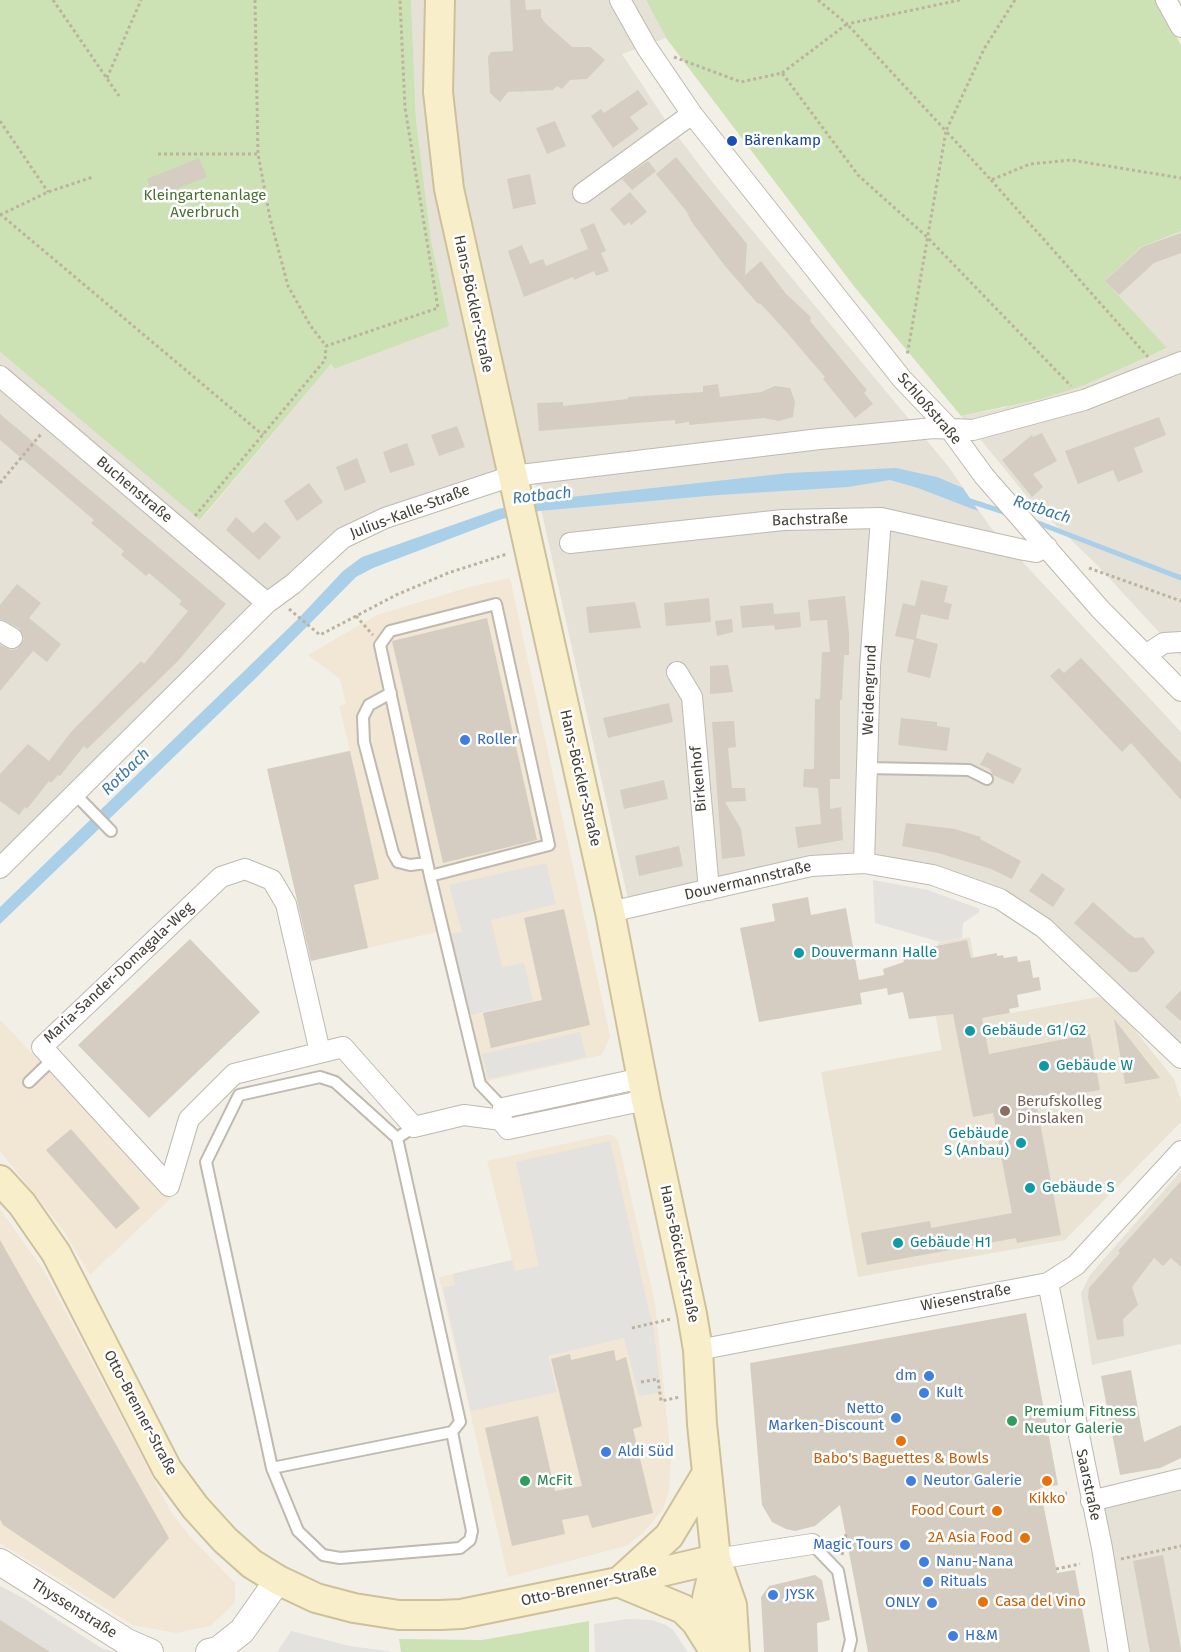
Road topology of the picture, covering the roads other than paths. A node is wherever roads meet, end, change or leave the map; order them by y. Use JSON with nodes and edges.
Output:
{"nodes":[{"id":1,"x":440,"y":0,"type":"edge"},
{"id":2,"x":620,"y":0,"type":"edge"},
{"id":3,"x":1166,"y":0,"type":"edge"},
{"id":4,"x":1181,"y":27,"type":"edge"},
{"id":5,"x":692,"y":114,"type":"junction"},
{"id":6,"x":583,"y":193,"type":"dead end"},
{"id":7,"x":1181,"y":362,"type":"edge"},
{"id":8,"x":0,"y":376,"type":"edge"},
{"id":9,"x":949,"y":428,"type":"junction"},
{"id":10,"x":514,"y":486,"type":"junction"},
{"id":11,"x":881,"y":518,"type":"junction"},
{"id":12,"x":570,"y":543,"type":"dead end"},
{"id":13,"x":1047,"y":547,"type":"junction"},
{"id":14,"x":267,"y":603,"type":"junction"},
{"id":15,"x":1181,"y":642,"type":"edge"},
{"id":16,"x":1147,"y":654,"type":"junction"},
{"id":17,"x":678,"y":672,"type":"dead end"},
{"id":18,"x":1181,"y":691,"type":"edge"},
{"id":19,"x":391,"y":693,"type":"junction"},
{"id":20,"x":867,"y":768,"type":"junction"},
{"id":21,"x":987,"y":779,"type":"dead end"},
{"id":22,"x":75,"y":794,"type":"junction"},
{"id":23,"x":111,"y":831,"type":"dead end"},
{"id":24,"x":427,"y":862,"type":"junction"},
{"id":25,"x":864,"y":863,"type":"junction"},
{"id":26,"x":0,"y":868,"type":"edge"},
{"id":27,"x":430,"y":876,"type":"junction"},
{"id":28,"x":709,"y":890,"type":"junction"},
{"id":29,"x":610,"y":912,"type":"junction"},
{"id":30,"x":320,"y":1052,"type":"junction"},
{"id":31,"x":1181,"y":1058,"type":"edge"},
{"id":32,"x":53,"y":1059,"type":"junction"},
{"id":33,"x":29,"y":1082,"type":"dead end"},
{"id":34,"x":644,"y":1089,"type":"junction"},
{"id":35,"x":504,"y":1119,"type":"junction"},
{"id":36,"x":414,"y":1127,"type":"junction"},
{"id":37,"x":397,"y":1138,"type":"junction"},
{"id":38,"x":1181,"y":1151,"type":"edge"},
{"id":39,"x":0,"y":1180,"type":"edge"},
{"id":40,"x":1048,"y":1283,"type":"junction"},
{"id":41,"x":698,"y":1350,"type":"junction"},
{"id":42,"x":452,"y":1432,"type":"junction"},
{"id":43,"x":272,"y":1468,"type":"junction"},
{"id":44,"x":707,"y":1473,"type":"junction"},
{"id":45,"x":1181,"y":1479,"type":"edge"},
{"id":46,"x":1091,"y":1501,"type":"junction"},
{"id":47,"x":812,"y":1544,"type":"joint"},
{"id":48,"x":716,"y":1559,"type":"junction"},
{"id":49,"x":0,"y":1562,"type":"edge"},
{"id":50,"x":278,"y":1580,"type":"junction"},
{"id":51,"x":618,"y":1582,"type":"junction"},
{"id":52,"x":215,"y":1651,"type":"edge"},
{"id":53,"x":720,"y":1651,"type":"edge"},
{"id":54,"x":150,"y":1652,"type":"edge"},
{"id":55,"x":848,"y":1652,"type":"edge"},
{"id":56,"x":1119,"y":1652,"type":"edge"}],
"edges":[{"from":1,"to":10,"type":"main road","name":"Hans-Böckler-Straße"},
{"from":2,"to":5,"type":"street","name":"Schloßstraße"},
{"from":3,"to":4,"type":"street"},
{"from":5,"to":6,"type":"street"},
{"from":5,"to":9,"type":"street","name":"Schloßstraße"},
{"from":7,"to":9,"type":"street","name":"Julius-Kalle-Straße"},
{"from":8,"to":14,"type":"street","name":"Buchenstraße"},
{"from":9,"to":10,"type":"street","name":"Julius-Kalle-Straße"},
{"from":9,"to":13,"type":"street","name":"Schloßstraße"},
{"from":10,"to":14,"type":"street","name":"Julius-Kalle-Straße"},
{"from":10,"to":29,"type":"main road","name":"Hans-Böckler-Straße"},
{"from":11,"to":12,"type":"street","name":"Bachstraße"},
{"from":11,"to":13,"type":"street","name":"Bachstraße"},
{"from":11,"to":20,"type":"street","name":"Weidengrund"},
{"from":13,"to":16,"type":"street","name":"Schloßstraße"},
{"from":14,"to":22,"type":"street","name":"Julius-Kalle-Straße"},
{"from":15,"to":16,"type":"street"},
{"from":16,"to":18,"type":"street","name":"Schloßstraße"},
{"from":17,"to":28,"type":"street","name":"Birkenhof"},
{"from":19,"to":24,"type":"lane"},
{"from":19,"to":24,"type":"lane"},
{"from":19,"to":27,"type":"lane"},
{"from":20,"to":21,"type":"lane"},
{"from":20,"to":25,"type":"street","name":"Weidengrund"},
{"from":22,"to":23,"type":"lane"},
{"from":22,"to":26,"type":"street","name":"Julius-Kalle-Straße"},
{"from":24,"to":27,"type":"lane"},
{"from":25,"to":28,"type":"street","name":"Douvermannstraße"},
{"from":25,"to":31,"type":"street","name":"Douvermannstraße"},
{"from":27,"to":35,"type":"lane"},
{"from":28,"to":29,"type":"street","name":"Douvermannstraße"},
{"from":29,"to":34,"type":"main road","name":"Hans-Böckler-Straße"},
{"from":30,"to":32,"type":"street","name":"Maria-Sander-Domagala-Weg"},
{"from":30,"to":32,"type":"street","name":"Maria-Sander-Domagala-Weg"},
{"from":30,"to":36,"type":"street","name":"Maria-Sander-Domagala-Weg"},
{"from":32,"to":33,"type":"lane"},
{"from":34,"to":35,"type":"street"},
{"from":34,"to":41,"type":"main road","name":"Hans-Böckler-Straße"},
{"from":35,"to":36,"type":"street"},
{"from":36,"to":37,"type":"lane"},
{"from":37,"to":42,"type":"lane"},
{"from":37,"to":43,"type":"lane"},
{"from":38,"to":40,"type":"street","name":"Wiesenstraße"},
{"from":39,"to":50,"type":"main road","name":"Otto-Brenner-Straße"},
{"from":40,"to":41,"type":"street","name":"Wiesenstraße"},
{"from":40,"to":46,"type":"street","name":"Saarstraße"},
{"from":41,"to":44,"type":"main road","name":"Hans-Böckler-Straße"},
{"from":42,"to":43,"type":"lane"},
{"from":42,"to":43,"type":"lane"},
{"from":44,"to":48,"type":"main road","name":"Hans-Böckler-Straße"},
{"from":44,"to":51,"type":"main road"},
{"from":45,"to":46,"type":"street"},
{"from":46,"to":56,"type":"street","name":"Saarstraße"},
{"from":47,"to":48,"type":"street"},
{"from":47,"to":55,"type":"lane"},
{"from":48,"to":51,"type":"main road","name":"Otto-Brenner-Straße"},
{"from":48,"to":53,"type":"main road","name":"Hans-Böckler-Straße"},
{"from":49,"to":54,"type":"street","name":"Thyssenstraße"},
{"from":50,"to":51,"type":"main road","name":"Otto-Brenner-Straße"},
{"from":50,"to":52,"type":"street"},
{"from":51,"to":53,"type":"main road","name":"Hans-Böckler-Straße"}]}
